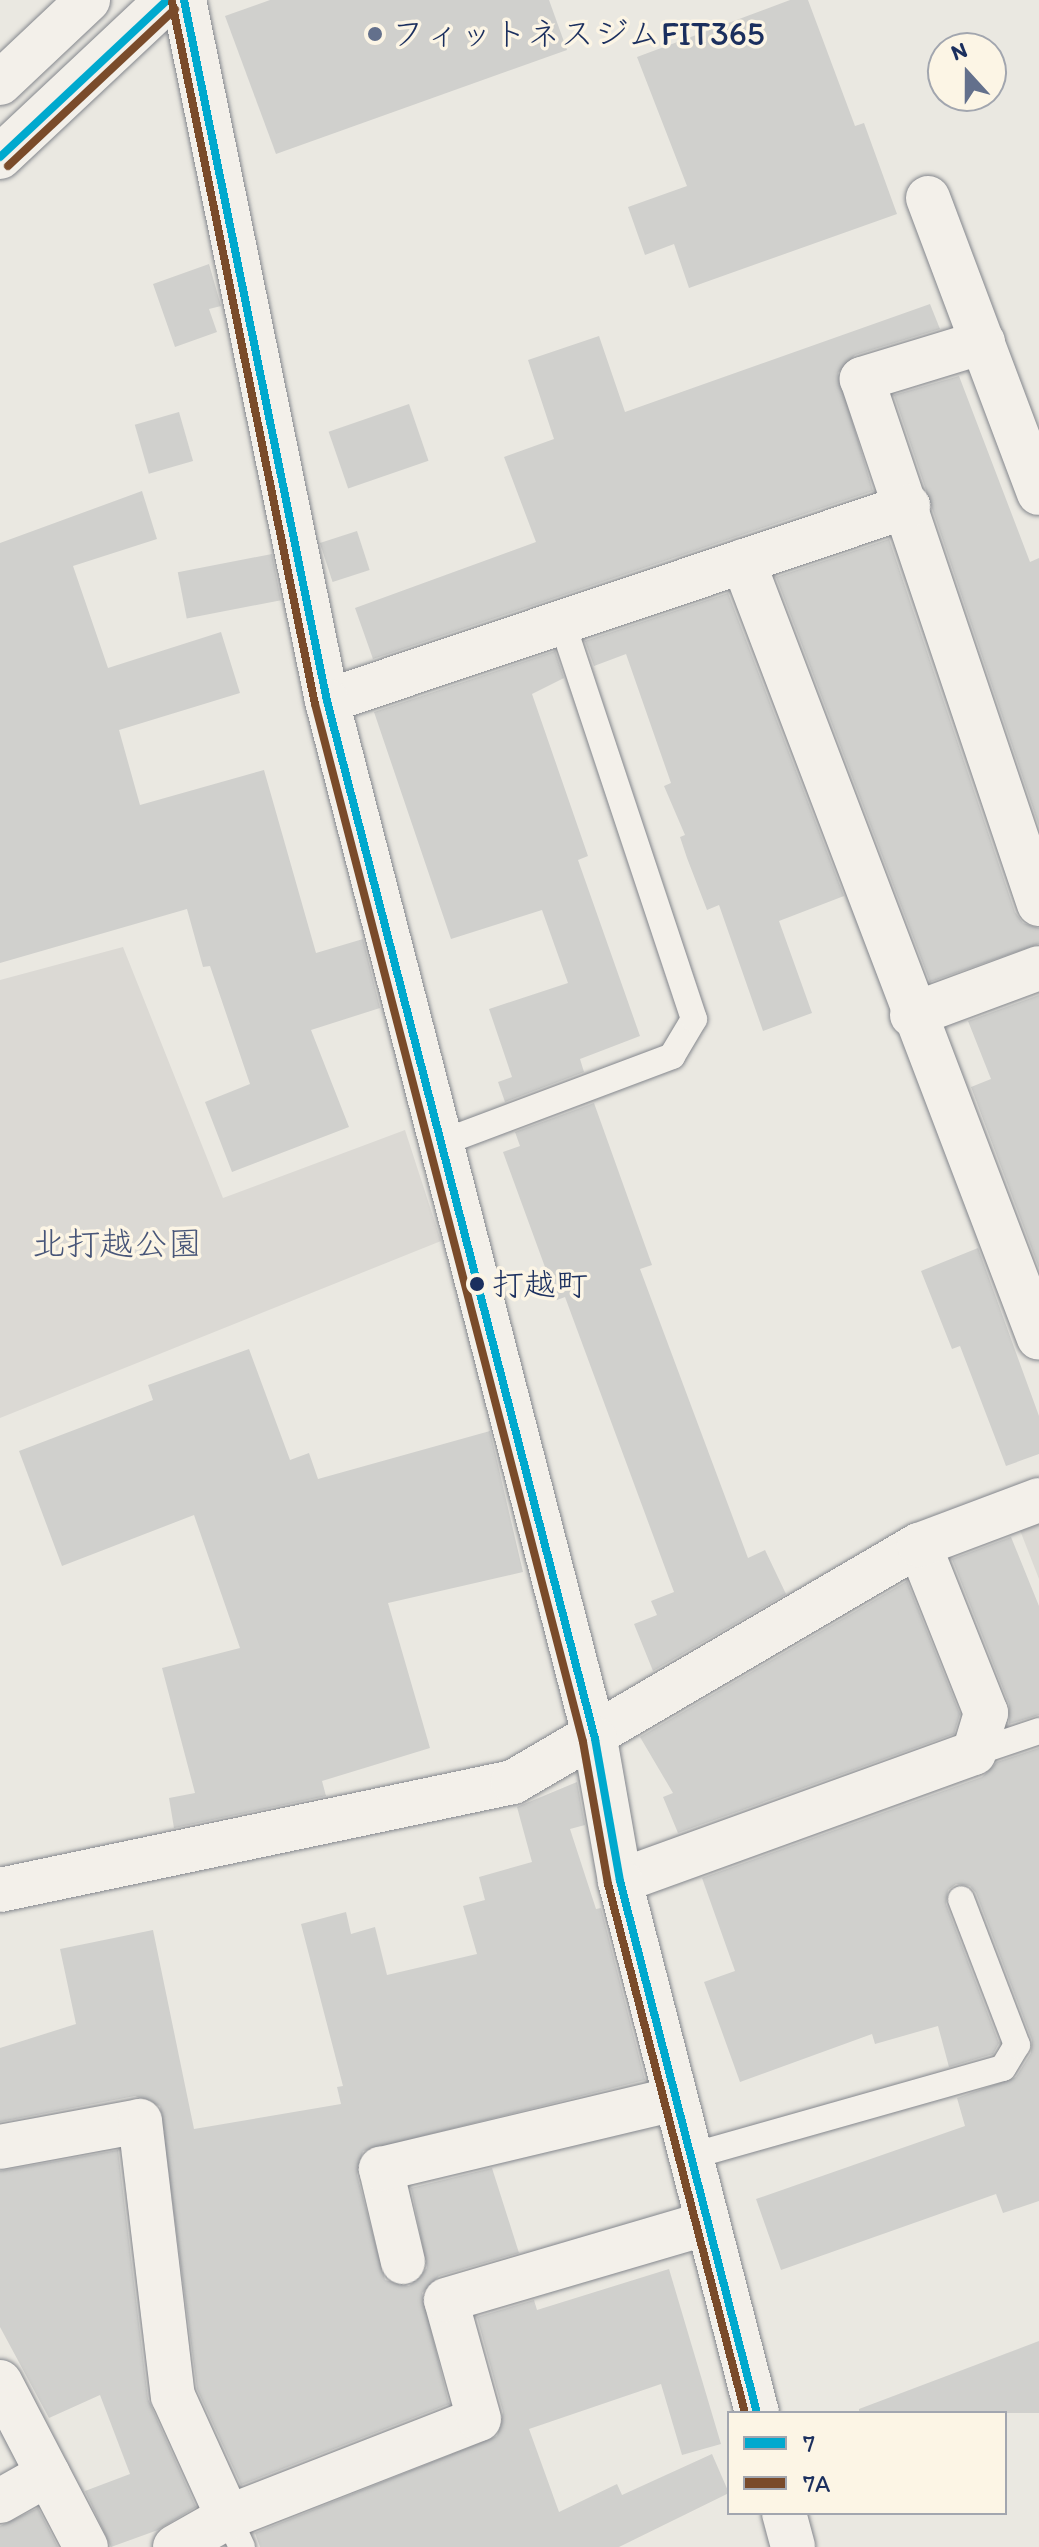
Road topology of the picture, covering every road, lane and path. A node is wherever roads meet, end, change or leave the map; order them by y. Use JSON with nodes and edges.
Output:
{"nodes":[{"id":1,"x":88,"y":0,"type":"edge"},
{"id":2,"x":167,"y":0,"type":"edge"},
{"id":3,"x":184,"y":0,"type":"edge"},
{"id":4,"x":0,"y":83,"type":"edge"},
{"id":5,"x":0,"y":157,"type":"edge"},
{"id":6,"x":928,"y":198,"type":"dead end"},
{"id":7,"x":983,"y":342,"type":"junction"},
{"id":8,"x":1039,"y":493,"type":"edge"},
{"id":9,"x":908,"y":506,"type":"junction"},
{"id":10,"x":743,"y":561,"type":"junction"},
{"id":11,"x":562,"y":622,"type":"junction"},
{"id":12,"x":327,"y":701,"type":"junction"},
{"id":13,"x":1039,"y":904,"type":"edge"},
{"id":14,"x":1039,"y":968,"type":"edge"},
{"id":15,"x":912,"y":1015,"type":"junction"},
{"id":16,"x":441,"y":1143,"type":"junction"},
{"id":17,"x":1039,"y":1338,"type":"edge"},
{"id":18,"x":1039,"y":1500,"type":"edge"},
{"id":19,"x":919,"y":1545,"type":"junction"},
{"id":20,"x":1039,"y":1731,"type":"edge"},
{"id":21,"x":595,"y":1739,"type":"junction"},
{"id":22,"x":974,"y":1753,"type":"junction"},
{"id":23,"x":620,"y":1881,"type":"junction"},
{"id":24,"x":0,"y":1890,"type":"edge"},
{"id":25,"x":961,"y":1899,"type":"dead end"},
{"id":26,"x":674,"y":2099,"type":"junction"},
{"id":27,"x":0,"y":2147,"type":"edge"},
{"id":28,"x":688,"y":2157,"type":"junction"},
{"id":29,"x":705,"y":2224,"type":"junction"},
{"id":30,"x":403,"y":2262,"type":"dead end"},
{"id":31,"x":0,"y":2382,"type":"edge"},
{"id":32,"x":756,"y":2411,"type":"edge"},
{"id":33,"x":48,"y":2474,"type":"junction"},
{"id":34,"x":0,"y":2501,"type":"edge"},
{"id":35,"x":785,"y":2515,"type":"edge"},
{"id":36,"x":235,"y":2532,"type":"edge"},
{"id":37,"x":86,"y":2547,"type":"edge"},
{"id":38,"x":175,"y":2547,"type":"edge"},
{"id":39,"x":793,"y":2547,"type":"edge"}],
"edges":[{"from":1,"to":4,"type":"main road"},
{"from":2,"to":5,"type":"main road"},
{"from":3,"to":12,"type":"main road"},
{"from":6,"to":7,"type":"main road"},
{"from":7,"to":8,"type":"main road"},
{"from":7,"to":9,"type":"main road"},
{"from":9,"to":10,"type":"main road"},
{"from":9,"to":13,"type":"main road"},
{"from":10,"to":11,"type":"main road"},
{"from":10,"to":15,"type":"main road"},
{"from":11,"to":12,"type":"main road"},
{"from":11,"to":16,"type":"lane"},
{"from":12,"to":16,"type":"main road"},
{"from":14,"to":15,"type":"main road"},
{"from":15,"to":17,"type":"main road"},
{"from":16,"to":21,"type":"main road"},
{"from":18,"to":19,"type":"main road"},
{"from":19,"to":21,"type":"main road"},
{"from":19,"to":22,"type":"main road"},
{"from":20,"to":22,"type":"lane"},
{"from":21,"to":23,"type":"main road"},
{"from":21,"to":24,"type":"main road"},
{"from":22,"to":23,"type":"main road"},
{"from":23,"to":26,"type":"main road"},
{"from":25,"to":28,"type":"lane"},
{"from":26,"to":28,"type":"main road"},
{"from":26,"to":30,"type":"main road"},
{"from":27,"to":36,"type":"main road"},
{"from":28,"to":29,"type":"main road"},
{"from":29,"to":32,"type":"main road"},
{"from":29,"to":36,"type":"main road"},
{"from":31,"to":33,"type":"main road"},
{"from":33,"to":34,"type":"main road"},
{"from":33,"to":37,"type":"main road"},
{"from":35,"to":39,"type":"main road"},
{"from":36,"to":38,"type":"main road"}]}
